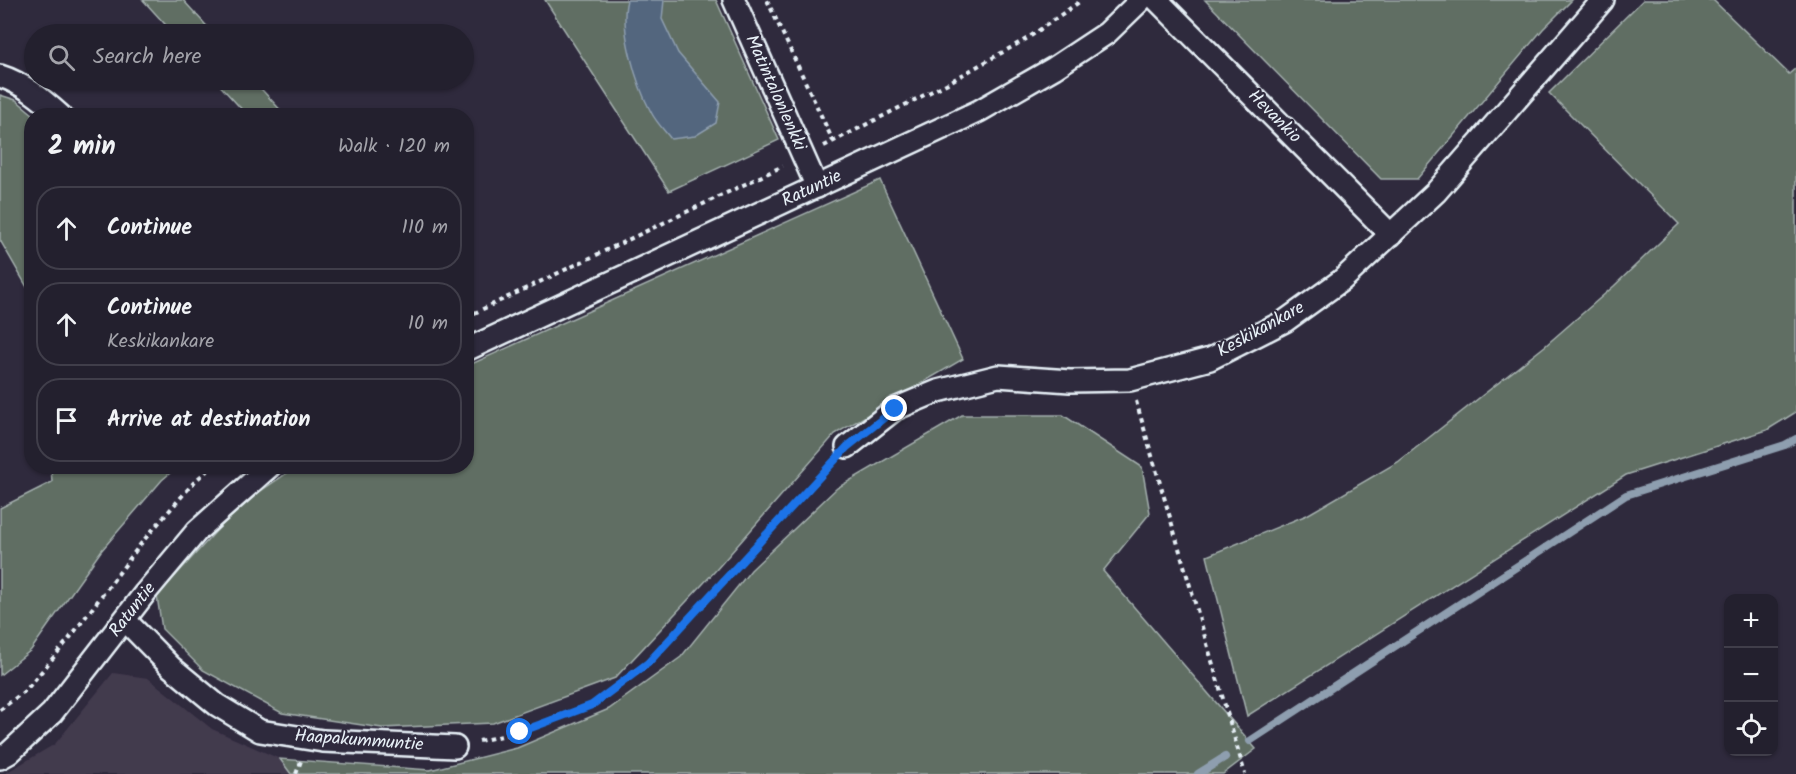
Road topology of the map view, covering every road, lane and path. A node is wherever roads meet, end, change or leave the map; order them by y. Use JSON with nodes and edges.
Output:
{"nodes":[{"id":1,"x":734,"y":0,"type":"edge"},
{"id":2,"x":767,"y":0,"type":"edge"},
{"id":3,"x":1141,"y":0,"type":"edge"},
{"id":4,"x":1157,"y":0,"type":"edge"},
{"id":5,"x":1603,"y":0,"type":"edge"},
{"id":6,"x":0,"y":76,"type":"edge"},
{"id":7,"x":24,"y":88,"type":"edge"},
{"id":8,"x":28,"y":90,"type":"edge"},
{"id":9,"x":52,"y":108,"type":"edge"},
{"id":10,"x":833,"y":141,"type":"dead end"},
{"id":11,"x":817,"y":187,"type":"junction"},
{"id":12,"x":1391,"y":235,"type":"junction"},
{"id":13,"x":474,"y":346,"type":"edge"},
{"id":14,"x":1130,"y":380,"type":"junction"},
{"id":15,"x":847,"y":447,"type":"joint"},
{"id":16,"x":203,"y":474,"type":"edge"},
{"id":17,"x":261,"y":474,"type":"edge"},
{"id":18,"x":125,"y":620,"type":"junction"},
{"id":19,"x":0,"y":710,"type":"edge"},
{"id":20,"x":454,"y":747,"type":"joint"},
{"id":21,"x":0,"y":758,"type":"edge"},
{"id":22,"x":1245,"y":774,"type":"edge"}],
"edges":[{"from":1,"to":11,"type":"street","name":"Matintalonlenkki"},
{"from":2,"to":10,"type":"path"},
{"from":3,"to":11,"type":"street","name":"Ratuntie"},
{"from":4,"to":12,"type":"street","name":"Hevankio"},
{"from":5,"to":12,"type":"street","name":"Keskikankare"},
{"from":6,"to":7,"type":"street"},
{"from":8,"to":9,"type":"street"},
{"from":11,"to":13,"type":"street","name":"Ratuntie"},
{"from":12,"to":14,"type":"street","name":"Keskikankare"},
{"from":14,"to":15,"type":"street","name":"Keskikankare"},
{"from":14,"to":22,"type":"path"},
{"from":15,"to":20,"type":"path"},
{"from":16,"to":19,"type":"path"},
{"from":17,"to":18,"type":"street","name":"Ratuntie"},
{"from":18,"to":20,"type":"street","name":"Haapakummuntie"},
{"from":18,"to":21,"type":"street","name":"Ratuntie"}]}
